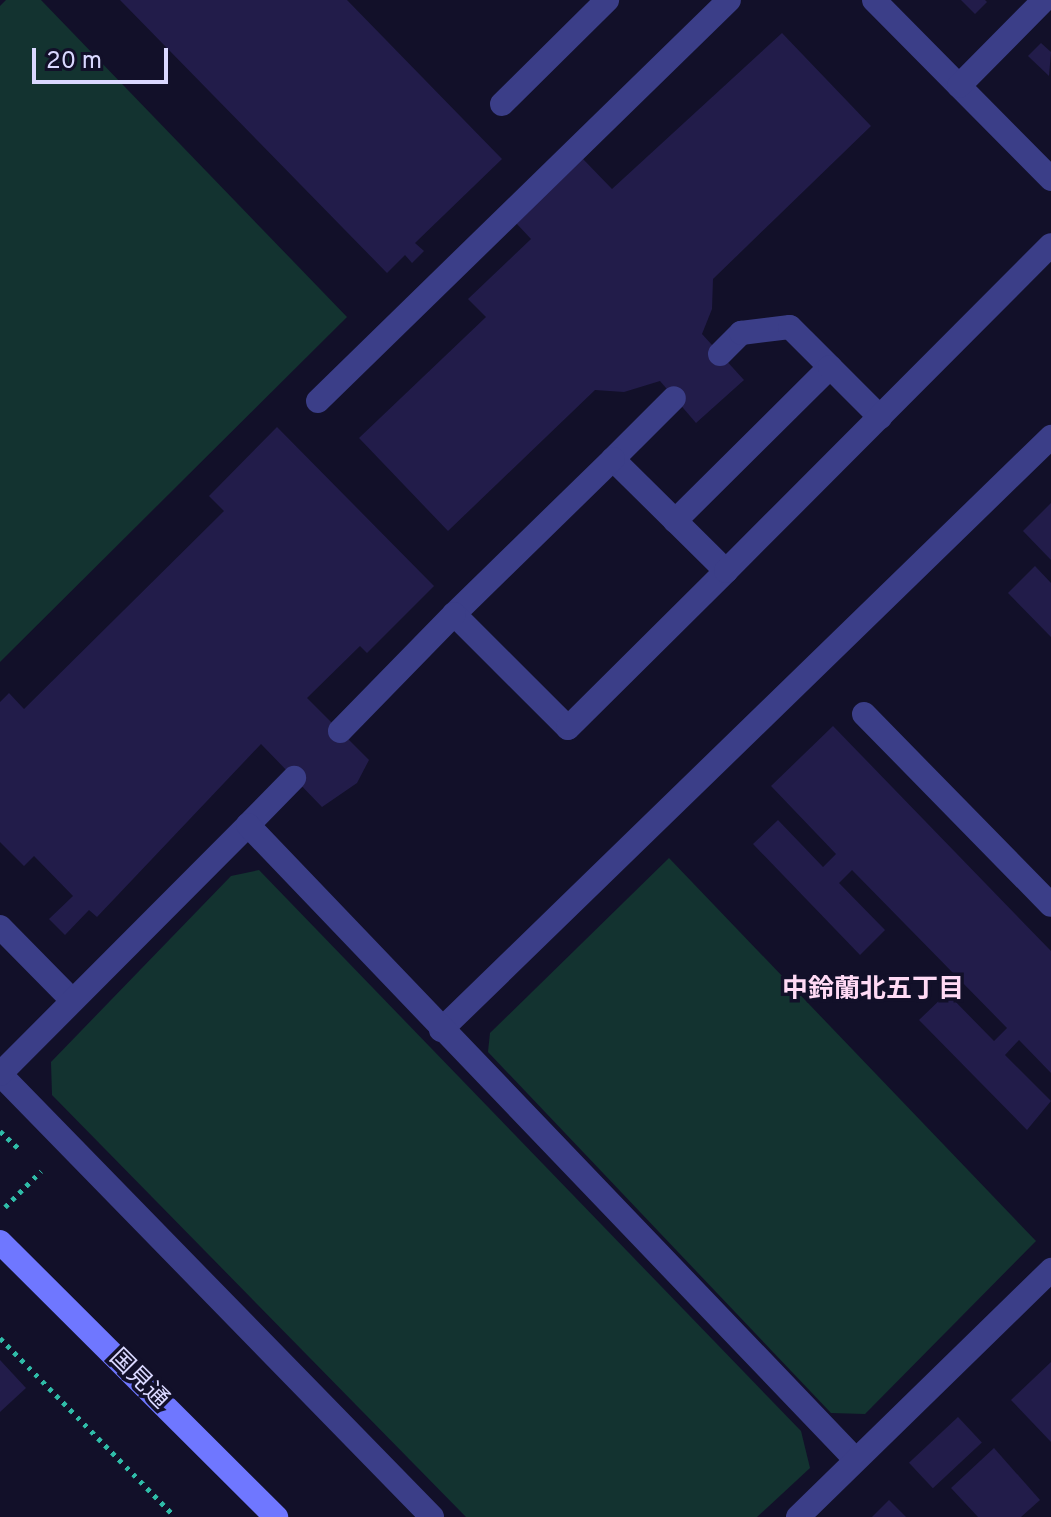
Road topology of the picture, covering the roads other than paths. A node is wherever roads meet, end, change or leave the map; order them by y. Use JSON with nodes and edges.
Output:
{"nodes":[{"id":1,"x":607,"y":0,"type":"edge"},
{"id":2,"x":729,"y":0,"type":"edge"},
{"id":3,"x":874,"y":0,"type":"edge"},
{"id":4,"x":1044,"y":0,"type":"edge"},
{"id":5,"x":959,"y":86,"type":"junction"},
{"id":6,"x":502,"y":104,"type":"dead end"},
{"id":7,"x":1051,"y":179,"type":"edge"},
{"id":8,"x":1051,"y":245,"type":"edge"},
{"id":9,"x":720,"y":354,"type":"dead end"},
{"id":10,"x":830,"y":367,"type":"junction"},
{"id":11,"x":674,"y":398,"type":"dead end"},
{"id":12,"x":318,"y":401,"type":"dead end"},
{"id":13,"x":880,"y":417,"type":"junction"},
{"id":14,"x":1051,"y":437,"type":"edge"},
{"id":15,"x":613,"y":459,"type":"junction"},
{"id":16,"x":675,"y":521,"type":"junction"},
{"id":17,"x":726,"y":571,"type":"junction"},
{"id":18,"x":454,"y":614,"type":"junction"},
{"id":19,"x":864,"y":714,"type":"dead end"},
{"id":20,"x":340,"y":731,"type":"dead end"},
{"id":21,"x":294,"y":778,"type":"dead end"},
{"id":22,"x":248,"y":825,"type":"junction"},
{"id":23,"x":1051,"y":905,"type":"edge"},
{"id":24,"x":0,"y":927,"type":"edge"},
{"id":25,"x":72,"y":1000,"type":"junction"},
{"id":26,"x":441,"y":1030,"type":"junction"},
{"id":27,"x":0,"y":1242,"type":"edge"},
{"id":28,"x":1051,"y":1270,"type":"edge"},
{"id":29,"x":855,"y":1459,"type":"junction"},
{"id":30,"x":276,"y":1517,"type":"edge"},
{"id":31,"x":432,"y":1517,"type":"edge"},
{"id":32,"x":798,"y":1517,"type":"edge"}],
"edges":[{"from":1,"to":6,"type":"street"},
{"from":2,"to":12,"type":"street"},
{"from":3,"to":5,"type":"street"},
{"from":4,"to":5,"type":"street"},
{"from":5,"to":7,"type":"street"},
{"from":8,"to":13,"type":"street"},
{"from":9,"to":10,"type":"street"},
{"from":10,"to":13,"type":"street"},
{"from":10,"to":16,"type":"street"},
{"from":11,"to":15,"type":"street"},
{"from":13,"to":17,"type":"street"},
{"from":14,"to":26,"type":"street"},
{"from":15,"to":16,"type":"street"},
{"from":15,"to":18,"type":"street"},
{"from":16,"to":17,"type":"street"},
{"from":17,"to":18,"type":"street"},
{"from":18,"to":20,"type":"street"},
{"from":19,"to":23,"type":"street"},
{"from":21,"to":22,"type":"street"},
{"from":22,"to":25,"type":"street"},
{"from":22,"to":26,"type":"street"},
{"from":24,"to":25,"type":"street"},
{"from":25,"to":31,"type":"street"},
{"from":26,"to":29,"type":"street"},
{"from":27,"to":30,"type":"street","name":"国見通"},
{"from":28,"to":29,"type":"street"},
{"from":29,"to":32,"type":"street"}]}
